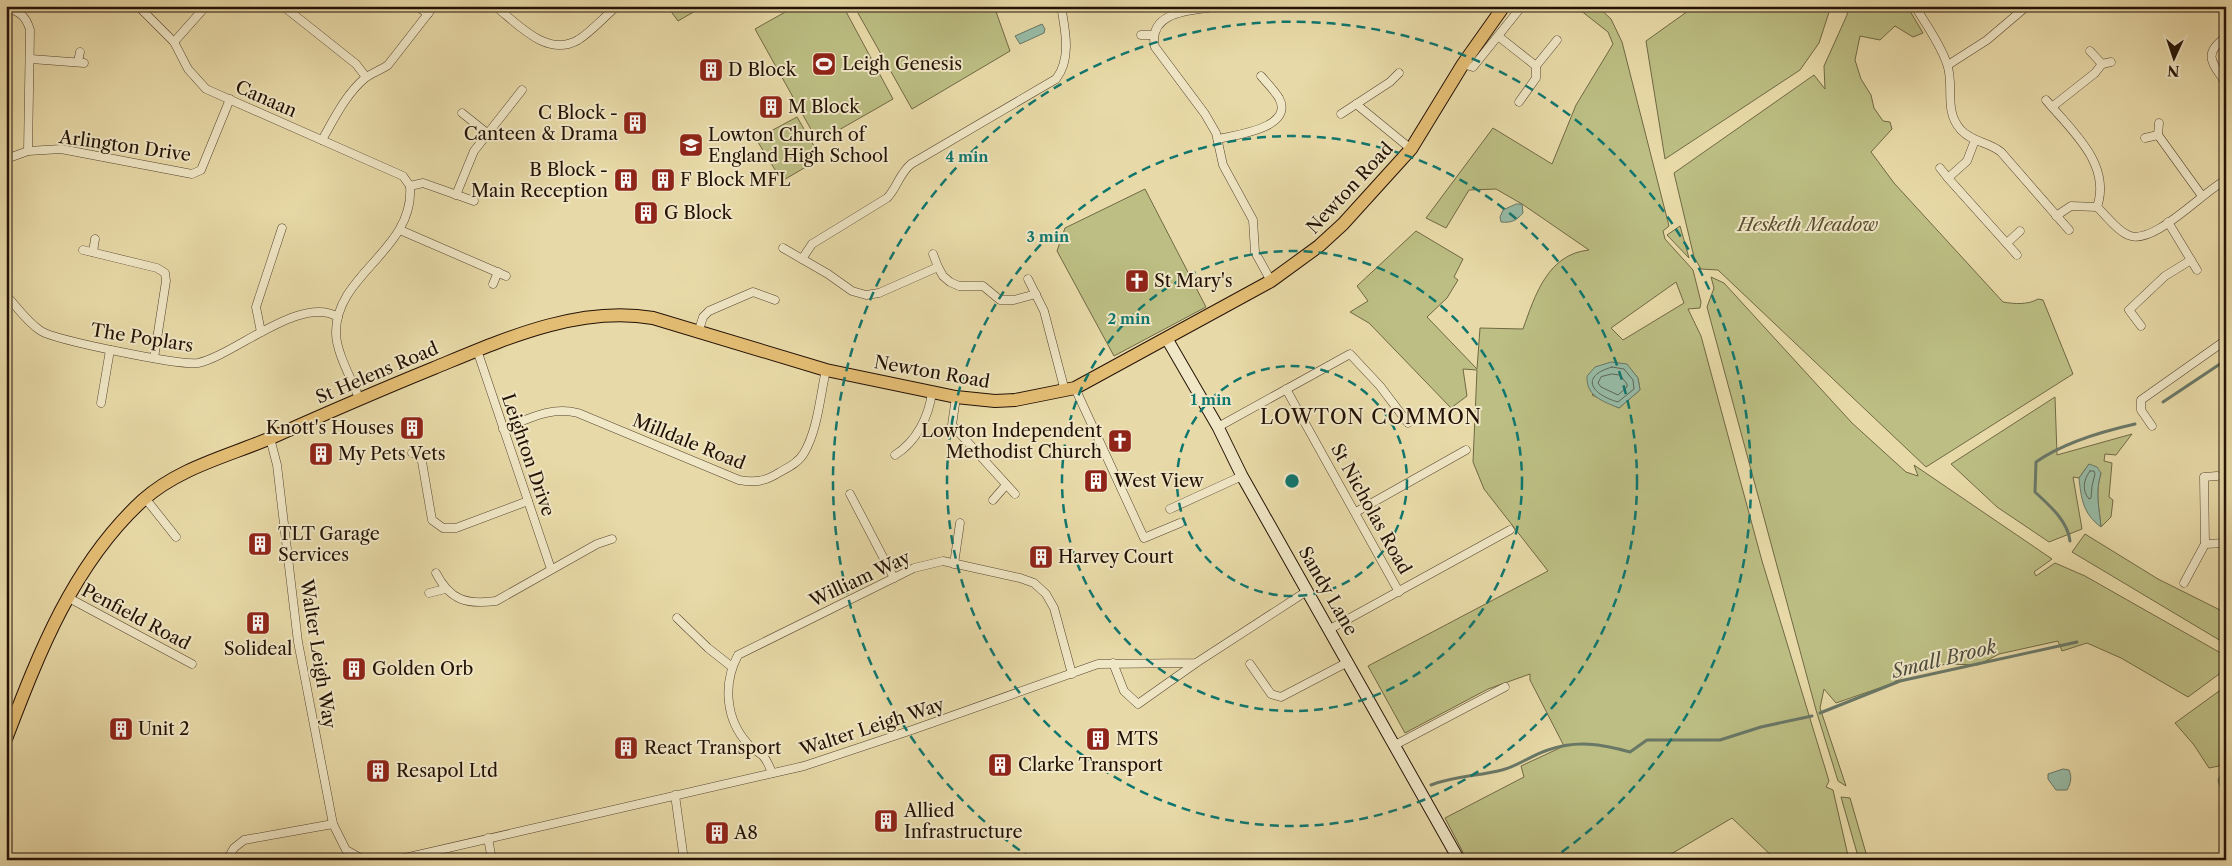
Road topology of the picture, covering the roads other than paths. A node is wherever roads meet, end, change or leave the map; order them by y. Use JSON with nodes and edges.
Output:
{"nodes":[{"id":1,"x":138,"y":6,"type":"edge"},
{"id":2,"x":206,"y":6,"type":"edge"},
{"id":3,"x":283,"y":6,"type":"edge"},
{"id":4,"x":417,"y":6,"type":"edge"},
{"id":5,"x":434,"y":6,"type":"edge"},
{"id":6,"x":495,"y":6,"type":"edge"},
{"id":7,"x":616,"y":6,"type":"edge"},
{"id":8,"x":1061,"y":6,"type":"edge"},
{"id":9,"x":1504,"y":6,"type":"edge"},
{"id":10,"x":1522,"y":6,"type":"edge"},
{"id":11,"x":1915,"y":6,"type":"edge"},
{"id":12,"x":2027,"y":6,"type":"edge"},
{"id":13,"x":6,"y":7,"type":"edge"},
{"id":14,"x":627,"y":7,"type":"edge"},
{"id":15,"x":1208,"y":8,"type":"dead end"},
{"id":16,"x":428,"y":14,"type":"junction"},
{"id":17,"x":1141,"y":35,"type":"dead end"},
{"id":18,"x":1154,"y":35,"type":"junction"},
{"id":19,"x":1498,"y":36,"type":"junction"},
{"id":20,"x":2226,"y":38,"type":"edge"},
{"id":21,"x":1557,"y":40,"type":"dead end"},
{"id":22,"x":174,"y":42,"type":"junction"},
{"id":23,"x":2090,"y":51,"type":"dead end"},
{"id":24,"x":80,"y":52,"type":"dead end"},
{"id":25,"x":30,"y":59,"type":"junction"},
{"id":26,"x":2111,"y":62,"type":"dead end"},
{"id":27,"x":1463,"y":64,"type":"junction"},
{"id":28,"x":2102,"y":64,"type":"junction"},
{"id":29,"x":1948,"y":65,"type":"junction"},
{"id":30,"x":1536,"y":66,"type":"junction"},
{"id":31,"x":1399,"y":73,"type":"dead end"},
{"id":32,"x":366,"y":76,"type":"junction"},
{"id":33,"x":1261,"y":76,"type":"dead end"},
{"id":34,"x":2226,"y":82,"type":"edge"},
{"id":35,"x":522,"y":90,"type":"dead end"},
{"id":36,"x":230,"y":100,"type":"junction"},
{"id":37,"x":514,"y":100,"type":"junction"},
{"id":38,"x":2046,"y":100,"type":"dead end"},
{"id":39,"x":1519,"y":102,"type":"dead end"},
{"id":40,"x":1356,"y":104,"type":"junction"},
{"id":41,"x":521,"y":105,"type":"dead end"},
{"id":42,"x":2052,"y":107,"type":"junction"},
{"id":43,"x":462,"y":113,"type":"dead end"},
{"id":44,"x":1341,"y":114,"type":"dead end"},
{"id":45,"x":2158,"y":123,"type":"dead end"},
{"id":46,"x":487,"y":133,"type":"junction"},
{"id":47,"x":2158,"y":135,"type":"junction"},
{"id":48,"x":2145,"y":138,"type":"dead end"},
{"id":49,"x":1219,"y":139,"type":"junction"},
{"id":50,"x":322,"y":140,"type":"junction"},
{"id":51,"x":1975,"y":140,"type":"junction"},
{"id":52,"x":1411,"y":148,"type":"junction"},
{"id":53,"x":28,"y":151,"type":"junction"},
{"id":54,"x":6,"y":159,"type":"edge"},
{"id":55,"x":1940,"y":168,"type":"dead end"},
{"id":56,"x":1948,"y":178,"type":"junction"},
{"id":57,"x":2226,"y":180,"type":"edge"},
{"id":58,"x":410,"y":186,"type":"junction"},
{"id":59,"x":456,"y":195,"type":"junction"},
{"id":60,"x":2202,"y":196,"type":"junction"},
{"id":61,"x":474,"y":201,"type":"dead end"},
{"id":62,"x":2097,"y":207,"type":"junction"},
{"id":63,"x":2056,"y":216,"type":"junction"},
{"id":64,"x":2168,"y":222,"type":"junction"},
{"id":65,"x":282,"y":228,"type":"dead end"},
{"id":66,"x":400,"y":230,"type":"junction"},
{"id":67,"x":2069,"y":230,"type":"dead end"},
{"id":68,"x":2020,"y":231,"type":"dead end"},
{"id":69,"x":95,"y":239,"type":"dead end"},
{"id":70,"x":2007,"y":244,"type":"junction"},
{"id":71,"x":783,"y":248,"type":"dead end"},
{"id":72,"x":83,"y":250,"type":"dead end"},
{"id":73,"x":93,"y":252,"type":"junction"},
{"id":74,"x":933,"y":254,"type":"dead end"},
{"id":75,"x":2017,"y":255,"type":"dead end"},
{"id":76,"x":802,"y":259,"type":"junction"},
{"id":77,"x":2191,"y":260,"type":"junction"},
{"id":78,"x":938,"y":267,"type":"junction"},
{"id":79,"x":2197,"y":270,"type":"dead end"},
{"id":80,"x":1028,"y":279,"type":"dead end"},
{"id":81,"x":1271,"y":281,"type":"junction"},
{"id":82,"x":493,"y":284,"type":"dead end"},
{"id":83,"x":1036,"y":294,"type":"junction"},
{"id":84,"x":6,"y":295,"type":"edge"},
{"id":85,"x":775,"y":300,"type":"dead end"},
{"id":86,"x":634,"y":314,"type":"joint"},
{"id":87,"x":338,"y":317,"type":"junction"},
{"id":88,"x":2141,"y":326,"type":"dead end"},
{"id":89,"x":699,"y":330,"type":"junction"},
{"id":90,"x":261,"y":332,"type":"junction"},
{"id":91,"x":1167,"y":339,"type":"junction"},
{"id":92,"x":2226,"y":340,"type":"edge"},
{"id":93,"x":110,"y":350,"type":"junction"},
{"id":94,"x":477,"y":350,"type":"junction"},
{"id":95,"x":154,"y":358,"type":"junction"},
{"id":96,"x":826,"y":370,"type":"junction"},
{"id":97,"x":1070,"y":389,"type":"junction"},
{"id":98,"x":1286,"y":389,"type":"junction"},
{"id":99,"x":932,"y":392,"type":"junction"},
{"id":100,"x":956,"y":397,"type":"junction"},
{"id":101,"x":359,"y":398,"type":"junction"},
{"id":102,"x":101,"y":403,"type":"dead end"},
{"id":103,"x":1408,"y":423,"type":"dead end"},
{"id":104,"x":2152,"y":426,"type":"dead end"},
{"id":105,"x":1218,"y":427,"type":"junction"},
{"id":106,"x":504,"y":429,"type":"junction"},
{"id":107,"x":270,"y":438,"type":"junction"},
{"id":108,"x":420,"y":450,"type":"dead end"},
{"id":109,"x":1466,"y":450,"type":"dead end"},
{"id":110,"x":895,"y":455,"type":"dead end"},
{"id":111,"x":1242,"y":476,"type":"junction"},
{"id":112,"x":2217,"y":476,"type":"dead end"},
{"id":113,"x":1006,"y":486,"type":"junction"},
{"id":114,"x":850,"y":494,"type":"dead end"},
{"id":115,"x":1016,"y":494,"type":"dead end"},
{"id":116,"x":145,"y":498,"type":"junction"},
{"id":117,"x":993,"y":500,"type":"dead end"},
{"id":118,"x":528,"y":501,"type":"junction"},
{"id":119,"x":1170,"y":509,"type":"dead end"},
{"id":120,"x":1356,"y":512,"type":"junction"},
{"id":121,"x":960,"y":523,"type":"dead end"},
{"id":122,"x":1180,"y":523,"type":"dead end"},
{"id":123,"x":1510,"y":530,"type":"dead end"},
{"id":124,"x":176,"y":537,"type":"dead end"},
{"id":125,"x":612,"y":539,"type":"dead end"},
{"id":126,"x":2206,"y":544,"type":"junction"},
{"id":127,"x":2226,"y":544,"type":"edge"},
{"id":128,"x":954,"y":564,"type":"junction"},
{"id":129,"x":550,"y":569,"type":"junction"},
{"id":130,"x":436,"y":573,"type":"dead end"},
{"id":131,"x":894,"y":578,"type":"junction"},
{"id":132,"x":2184,"y":583,"type":"dead end"},
{"id":133,"x":445,"y":589,"type":"junction"},
{"id":134,"x":1307,"y":591,"type":"junction"},
{"id":135,"x":1399,"y":592,"type":"junction"},
{"id":136,"x":430,"y":593,"type":"dead end"},
{"id":137,"x":67,"y":597,"type":"junction"},
{"id":138,"x":677,"y":618,"type":"dead end"},
{"id":139,"x":1330,"y":629,"type":"junction"},
{"id":140,"x":1348,"y":662,"type":"junction"},
{"id":141,"x":1113,"y":663,"type":"junction"},
{"id":142,"x":1196,"y":663,"type":"junction"},
{"id":143,"x":192,"y":664,"type":"dead end"},
{"id":144,"x":1250,"y":664,"type":"dead end"},
{"id":145,"x":732,"y":667,"type":"junction"},
{"id":146,"x":1072,"y":674,"type":"junction"},
{"id":147,"x":1505,"y":688,"type":"dead end"},
{"id":148,"x":6,"y":739,"type":"edge"},
{"id":149,"x":1395,"y":745,"type":"junction"},
{"id":150,"x":772,"y":773,"type":"junction"},
{"id":151,"x":675,"y":794,"type":"junction"},
{"id":152,"x":333,"y":824,"type":"junction"},
{"id":153,"x":488,"y":838,"type":"junction"},
{"id":154,"x":400,"y":859,"type":"edge"},
{"id":155,"x":228,"y":860,"type":"edge"},
{"id":156,"x":364,"y":860,"type":"edge"},
{"id":157,"x":492,"y":860,"type":"edge"},
{"id":158,"x":684,"y":860,"type":"edge"},
{"id":159,"x":1459,"y":860,"type":"edge"}],
"edges":[{"from":1,"to":22,"type":"street","name":"Canaan"},
{"from":2,"to":22,"type":"street"},
{"from":3,"to":32,"type":"street"},
{"from":4,"to":16,"type":"street"},
{"from":5,"to":16,"type":"street"},
{"from":6,"to":7,"type":"street"},
{"from":7,"to":14,"type":"street"},
{"from":8,"to":76,"type":"street"},
{"from":9,"to":27,"type":"main road","name":"Newton Road"},
{"from":10,"to":19,"type":"street"},
{"from":11,"to":29,"type":"street"},
{"from":12,"to":29,"type":"street"},
{"from":13,"to":25,"type":"street"},
{"from":15,"to":18,"type":"street"},
{"from":16,"to":32,"type":"street"},
{"from":17,"to":18,"type":"street"},
{"from":18,"to":49,"type":"street"},
{"from":19,"to":27,"type":"street"},
{"from":19,"to":30,"type":"street"},
{"from":20,"to":34,"type":"street"},
{"from":21,"to":30,"type":"street"},
{"from":22,"to":36,"type":"street","name":"Canaan"},
{"from":23,"to":28,"type":"street"},
{"from":24,"to":25,"type":"street"},
{"from":25,"to":53,"type":"street"},
{"from":26,"to":28,"type":"street"},
{"from":27,"to":52,"type":"main road","name":"Newton Road"},
{"from":28,"to":42,"type":"street"},
{"from":29,"to":51,"type":"street"},
{"from":30,"to":39,"type":"street"},
{"from":31,"to":40,"type":"street"},
{"from":32,"to":50,"type":"street"},
{"from":33,"to":49,"type":"street"},
{"from":35,"to":37,"type":"street"},
{"from":36,"to":50,"type":"street","name":"Canaan"},
{"from":36,"to":53,"type":"street","name":"Arlington Drive"},
{"from":37,"to":41,"type":"street"},
{"from":37,"to":46,"type":"street"},
{"from":38,"to":42,"type":"street"},
{"from":40,"to":44,"type":"street"},
{"from":40,"to":52,"type":"street"},
{"from":42,"to":62,"type":"street"},
{"from":43,"to":46,"type":"street"},
{"from":45,"to":47,"type":"street"},
{"from":46,"to":59,"type":"street"},
{"from":47,"to":48,"type":"street"},
{"from":47,"to":60,"type":"street"},
{"from":49,"to":81,"type":"street"},
{"from":50,"to":58,"type":"street","name":"Canaan"},
{"from":51,"to":56,"type":"street"},
{"from":51,"to":63,"type":"street"},
{"from":52,"to":81,"type":"main road","name":"Newton Road"},
{"from":53,"to":54,"type":"street","name":"Arlington Drive"},
{"from":55,"to":56,"type":"street"},
{"from":56,"to":70,"type":"street"},
{"from":57,"to":60,"type":"street"},
{"from":58,"to":59,"type":"street"},
{"from":58,"to":66,"type":"street"},
{"from":59,"to":61,"type":"street"},
{"from":60,"to":64,"type":"street"},
{"from":62,"to":63,"type":"street"},
{"from":62,"to":64,"type":"street"},
{"from":63,"to":67,"type":"street"},
{"from":64,"to":77,"type":"street"},
{"from":65,"to":90,"type":"street"},
{"from":66,"to":82,"type":"street"},
{"from":66,"to":87,"type":"street"},
{"from":68,"to":70,"type":"street"},
{"from":69,"to":73,"type":"street"},
{"from":70,"to":75,"type":"street"},
{"from":71,"to":76,"type":"street"},
{"from":72,"to":73,"type":"street"},
{"from":73,"to":95,"type":"street"},
{"from":74,"to":78,"type":"street"},
{"from":76,"to":78,"type":"street"},
{"from":77,"to":79,"type":"street"},
{"from":77,"to":88,"type":"street"},
{"from":78,"to":83,"type":"street"},
{"from":80,"to":83,"type":"street"},
{"from":81,"to":91,"type":"main road","name":"Newton Road"},
{"from":83,"to":97,"type":"street"},
{"from":84,"to":93,"type":"street","name":"The Poplars"},
{"from":85,"to":89,"type":"street"},
{"from":86,"to":89,"type":"main road","name":"Newton Road"},
{"from":86,"to":94,"type":"main road","name":"St Helens Road"},
{"from":87,"to":90,"type":"street","name":"The Poplars"},
{"from":87,"to":101,"type":"street"},
{"from":89,"to":96,"type":"main road","name":"Newton Road"},
{"from":90,"to":95,"type":"street","name":"The Poplars"},
{"from":91,"to":97,"type":"main road","name":"Newton Road"},
{"from":91,"to":105,"type":"street","name":"Sandy Lane"},
{"from":92,"to":104,"type":"street"},
{"from":93,"to":95,"type":"street","name":"The Poplars"},
{"from":93,"to":102,"type":"street"},
{"from":94,"to":101,"type":"main road","name":"St Helens Road"},
{"from":94,"to":106,"type":"street","name":"Leighton Drive"},
{"from":96,"to":99,"type":"main road","name":"Newton Road"},
{"from":96,"to":106,"type":"street","name":"Milldale Road"},
{"from":97,"to":100,"type":"main road","name":"Newton Road"},
{"from":97,"to":122,"type":"street"},
{"from":98,"to":103,"type":"street"},
{"from":98,"to":105,"type":"street"},
{"from":98,"to":120,"type":"street","name":"St Nicholas Road"},
{"from":99,"to":100,"type":"main road","name":"Newton Road"},
{"from":99,"to":110,"type":"street"},
{"from":100,"to":113,"type":"street"},
{"from":101,"to":107,"type":"main road","name":"St Helens Road"},
{"from":105,"to":111,"type":"street","name":"Sandy Lane"},
{"from":106,"to":118,"type":"street","name":"Leighton Drive"},
{"from":107,"to":116,"type":"main road","name":"St Helens Road"},
{"from":107,"to":152,"type":"street","name":"Walter Leigh Way"},
{"from":108,"to":118,"type":"street"},
{"from":109,"to":120,"type":"street"},
{"from":111,"to":119,"type":"street"},
{"from":111,"to":134,"type":"street","name":"Sandy Lane"},
{"from":112,"to":126,"type":"street"},
{"from":113,"to":115,"type":"street"},
{"from":113,"to":117,"type":"street"},
{"from":114,"to":131,"type":"street"},
{"from":116,"to":124,"type":"street"},
{"from":116,"to":137,"type":"main road","name":"St Helens Road"},
{"from":118,"to":129,"type":"street","name":"Leighton Drive"},
{"from":120,"to":135,"type":"street","name":"St Nicholas Road"},
{"from":121,"to":128,"type":"street"},
{"from":123,"to":135,"type":"street"},
{"from":125,"to":129,"type":"street"},
{"from":126,"to":127,"type":"street"},
{"from":126,"to":132,"type":"street"},
{"from":128,"to":131,"type":"street","name":"William Way"},
{"from":128,"to":146,"type":"street","name":"William Way"},
{"from":129,"to":133,"type":"street"},
{"from":130,"to":133,"type":"street"},
{"from":131,"to":145,"type":"street","name":"William Way"},
{"from":133,"to":136,"type":"street"},
{"from":134,"to":139,"type":"street","name":"Sandy Lane"},
{"from":134,"to":142,"type":"street"},
{"from":135,"to":139,"type":"street"},
{"from":137,"to":143,"type":"street","name":"Penfield Road"},
{"from":137,"to":148,"type":"main road","name":"St Helens Road"},
{"from":138,"to":145,"type":"street"},
{"from":139,"to":140,"type":"street","name":"Sandy Lane"},
{"from":140,"to":144,"type":"street"},
{"from":140,"to":149,"type":"street","name":"Sandy Lane"},
{"from":141,"to":142,"type":"street","name":"Walter Leigh Way"},
{"from":141,"to":142,"type":"street"},
{"from":141,"to":146,"type":"street","name":"Walter Leigh Way"},
{"from":145,"to":150,"type":"street"},
{"from":146,"to":150,"type":"street","name":"Walter Leigh Way"},
{"from":147,"to":149,"type":"street"},
{"from":149,"to":159,"type":"street","name":"Sandy Lane"},
{"from":150,"to":151,"type":"street","name":"Walter Leigh Way"},
{"from":151,"to":153,"type":"street","name":"Walter Leigh Way"},
{"from":151,"to":158,"type":"street"},
{"from":152,"to":155,"type":"street"},
{"from":152,"to":156,"type":"street","name":"Walter Leigh Way"},
{"from":153,"to":154,"type":"street","name":"Walter Leigh Way"},
{"from":153,"to":157,"type":"street"}]}
